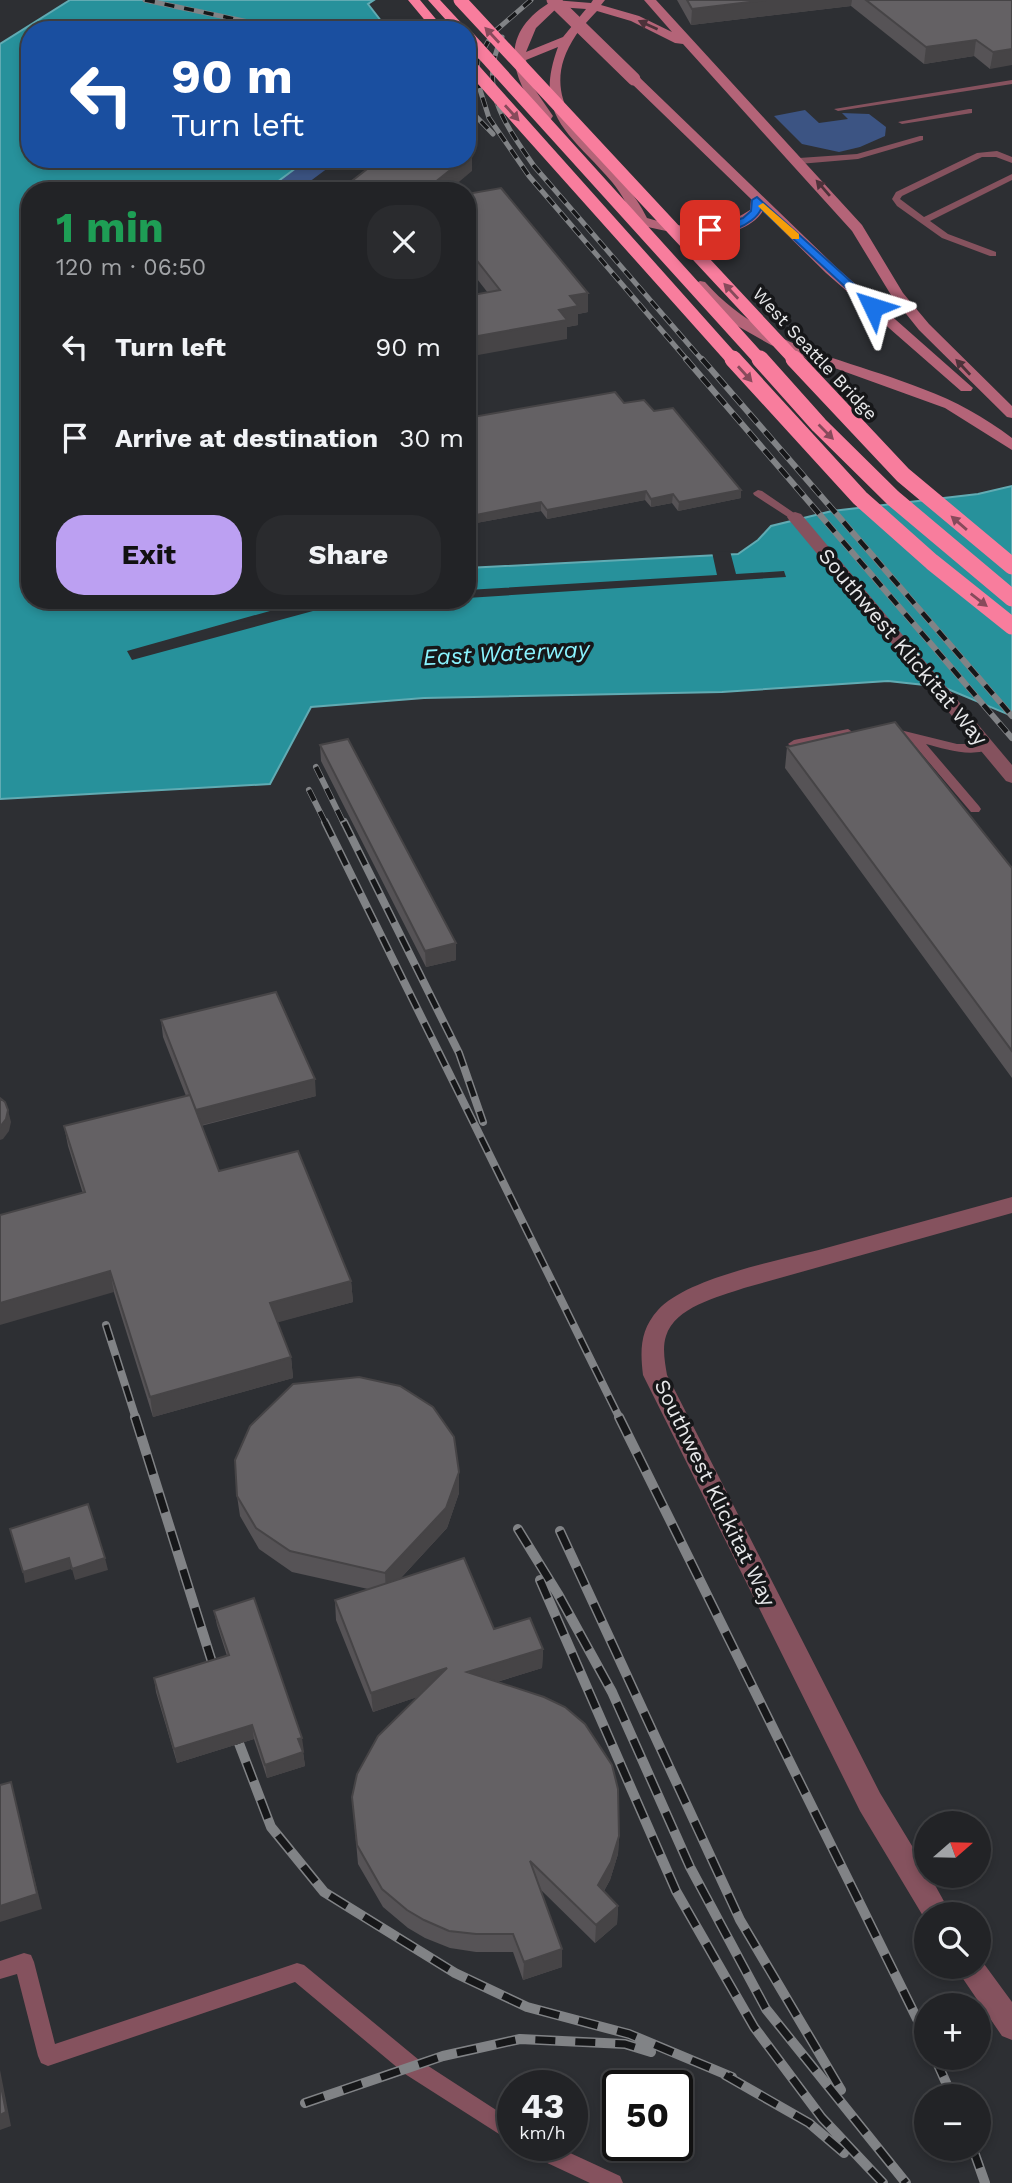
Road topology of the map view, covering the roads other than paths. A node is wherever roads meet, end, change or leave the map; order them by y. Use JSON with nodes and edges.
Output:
{"nodes":[{"id":1,"x":414,"y":0,"type":"edge"},
{"id":2,"x":434,"y":0,"type":"edge"},
{"id":3,"x":460,"y":0,"type":"edge"},
{"id":4,"x":650,"y":0,"type":"edge"},
{"id":5,"x":556,"y":2,"type":"edge"},
{"id":6,"x":597,"y":3,"type":"edge"},
{"id":7,"x":432,"y":21,"type":"edge"},
{"id":8,"x":454,"y":21,"type":"edge"},
{"id":9,"x":566,"y":40,"type":"junction"},
{"id":10,"x":476,"y":46,"type":"edge"},
{"id":11,"x":696,"y":52,"type":"junction"},
{"id":12,"x":520,"y":58,"type":"junction"},
{"id":13,"x":476,"y":72,"type":"edge"},
{"id":14,"x":556,"y":74,"type":"junction"},
{"id":15,"x":1012,"y":82,"type":"edge"},
{"id":16,"x":838,"y":109,"type":"dead end"},
{"id":17,"x":969,"y":111,"type":"dead end"},
{"id":18,"x":891,"y":112,"type":"junction"},
{"id":19,"x":1012,"y":160,"type":"edge"},
{"id":20,"x":799,"y":161,"type":"junction"},
{"id":21,"x":1012,"y":177,"type":"edge"},
{"id":22,"x":757,"y":200,"type":"junction"},
{"id":23,"x":642,"y":221,"type":"junction"},
{"id":24,"x":923,"y":221,"type":"junction"},
{"id":25,"x":993,"y":254,"type":"dead end"},
{"id":26,"x":1012,"y":414,"type":"edge"},
{"id":27,"x":1012,"y":429,"type":"edge"},
{"id":28,"x":1012,"y":445,"type":"edge"},
{"id":29,"x":758,"y":493,"type":"dead end"},
{"id":30,"x":795,"y":517,"type":"joint"},
{"id":31,"x":1012,"y":566,"type":"edge"},
{"id":32,"x":1012,"y":598,"type":"edge"},
{"id":33,"x":1012,"y":626,"type":"edge"},
{"id":34,"x":914,"y":737,"type":"junction"},
{"id":35,"x":794,"y":744,"type":"edge"},
{"id":36,"x":986,"y":747,"type":"junction"},
{"id":37,"x":1012,"y":777,"type":"edge"},
{"id":38,"x":975,"y":809,"type":"dead end"},
{"id":39,"x":1012,"y":1205,"type":"edge"},
{"id":40,"x":930,"y":1902,"type":"edge"},
{"id":41,"x":0,"y":1970,"type":"edge"},
{"id":42,"x":977,"y":1979,"type":"edge"},
{"id":43,"x":1012,"y":2026,"type":"edge"},
{"id":44,"x":497,"y":2123,"type":"edge"},
{"id":45,"x":565,"y":2161,"type":"edge"},
{"id":46,"x":613,"y":2183,"type":"edge"}],
"edges":[{"from":1,"to":7,"type":"highway"},
{"from":2,"to":8,"type":"highway"},
{"from":31,"to":3,"type":"highway","name":"West Seattle Bridge","one_way":true,"bridge":true},
{"from":4,"to":11,"type":"street"},
{"from":5,"to":6,"type":"street"},
{"from":5,"to":12,"type":"street"},
{"from":5,"to":22,"type":"street","bridge":true},
{"from":6,"to":9,"type":"street"},
{"from":11,"to":6,"type":"street","one_way":true},
{"from":9,"to":12,"type":"street"},
{"from":9,"to":14,"type":"street"},
{"from":10,"to":32,"type":"highway","one_way":true,"bridge":true},
{"from":11,"to":20,"type":"street"},
{"from":12,"to":14,"type":"street"},
{"from":12,"to":23,"type":"street"},
{"from":13,"to":33,"type":"highway","one_way":true,"bridge":true},
{"from":14,"to":23,"type":"street"},
{"from":15,"to":18,"type":"lane"},
{"from":16,"to":18,"type":"lane"},
{"from":17,"to":18,"type":"lane"},
{"from":18,"to":20,"type":"lane"},
{"from":19,"to":24,"type":"lane"},
{"from":26,"to":20,"type":"street","one_way":true},
{"from":21,"to":24,"type":"lane"},
{"from":22,"to":23,"type":"street"},
{"from":22,"to":27,"type":"street"},
{"from":23,"to":28,"type":"street"},
{"from":24,"to":25,"type":"lane"},
{"from":29,"to":30,"type":"lane"},
{"from":30,"to":36,"type":"street","name":"Southwest Klickitat Way"},
{"from":34,"to":35,"type":"lane"},
{"from":34,"to":36,"type":"lane"},
{"from":34,"to":38,"type":"lane"},
{"from":36,"to":37,"type":"street","name":"Southwest Klickitat Way"},
{"from":39,"to":40,"type":"street","name":"Southwest Klickitat Way"},
{"from":41,"to":44,"type":"lane"},
{"from":42,"to":43,"type":"street"},
{"from":45,"to":46,"type":"lane"}]}
